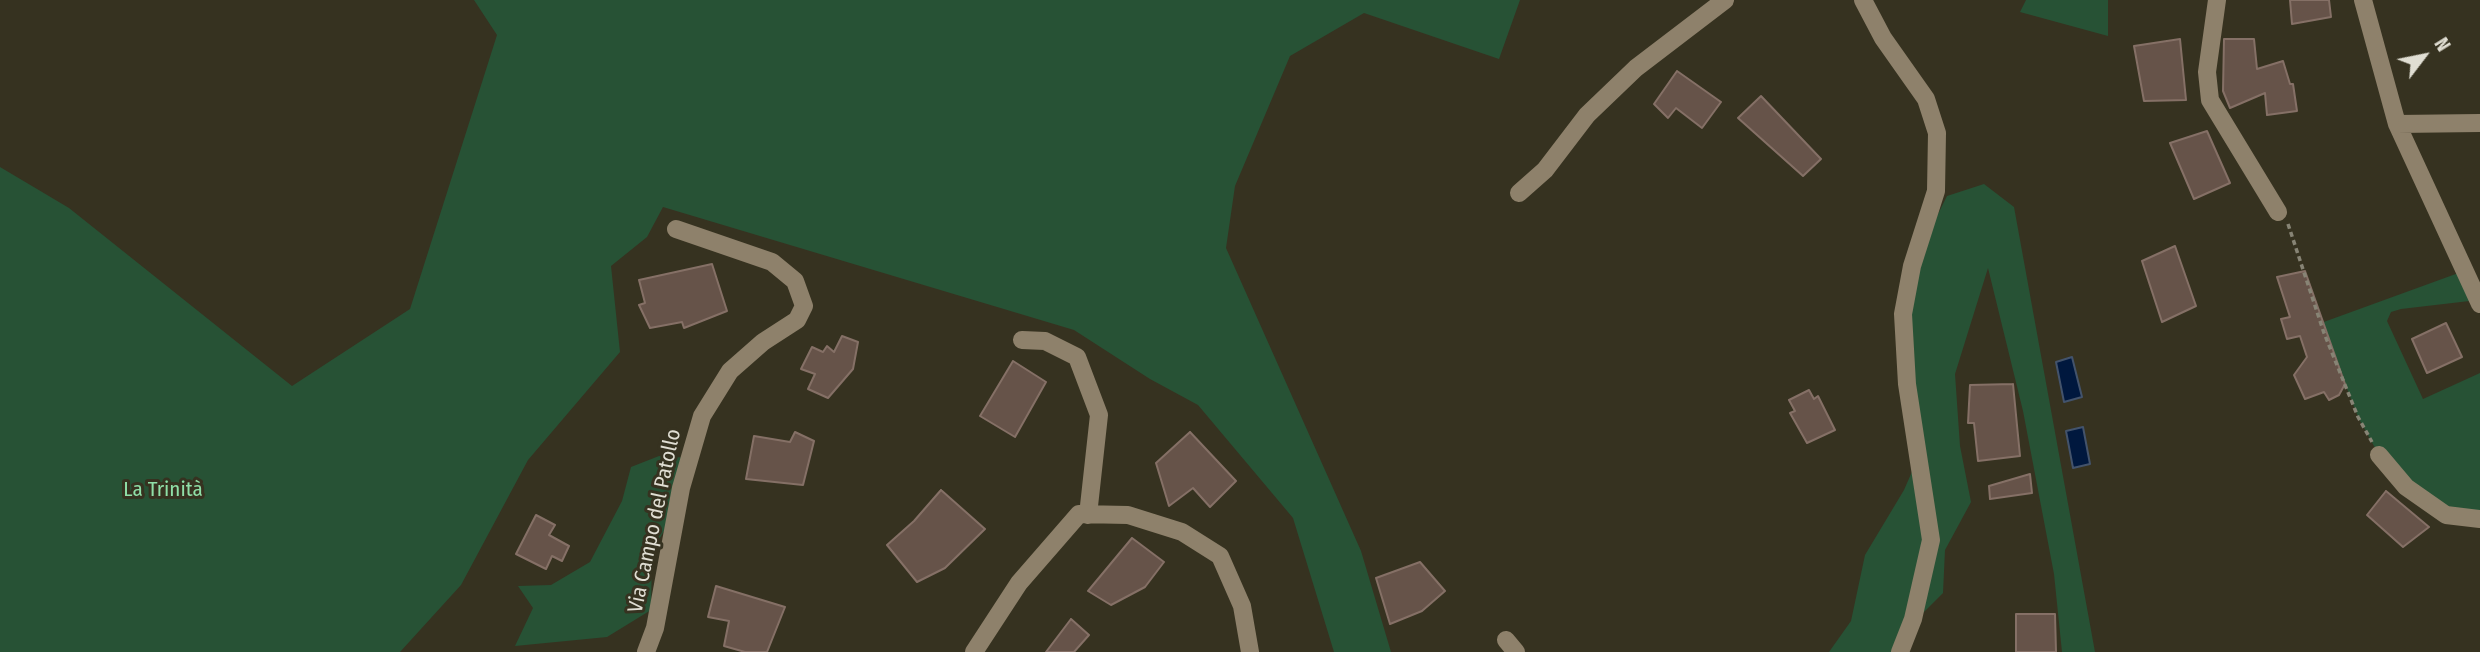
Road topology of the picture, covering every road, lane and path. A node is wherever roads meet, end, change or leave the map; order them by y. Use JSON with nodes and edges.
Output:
{"nodes":[{"id":1,"x":1725,"y":0,"type":"edge"},
{"id":2,"x":1863,"y":0,"type":"edge"},
{"id":3,"x":2217,"y":0,"type":"edge"},
{"id":4,"x":2363,"y":0,"type":"edge"},
{"id":5,"x":2480,"y":123,"type":"edge"},
{"id":6,"x":2396,"y":124,"type":"junction"},
{"id":7,"x":1519,"y":193,"type":"dead end"},
{"id":8,"x":2278,"y":212,"type":"joint"},
{"id":9,"x":676,"y":229,"type":"dead end"},
{"id":10,"x":2480,"y":304,"type":"edge"},
{"id":11,"x":1022,"y":340,"type":"dead end"},
{"id":12,"x":2379,"y":455,"type":"joint"},
{"id":13,"x":1088,"y":514,"type":"junction"},
{"id":14,"x":2480,"y":519,"type":"edge"},
{"id":15,"x":646,"y":652,"type":"edge"},
{"id":16,"x":974,"y":652,"type":"edge"},
{"id":17,"x":1250,"y":652,"type":"edge"},
{"id":18,"x":1900,"y":652,"type":"edge"}],
"edges":[{"from":1,"to":7,"type":"street"},
{"from":2,"to":18,"type":"street"},
{"from":3,"to":8,"type":"street"},
{"from":4,"to":6,"type":"street"},
{"from":5,"to":6,"type":"street"},
{"from":6,"to":10,"type":"street"},
{"from":8,"to":12,"type":"path"},
{"from":9,"to":15,"type":"street","name":"Via Campo del Patollo"},
{"from":11,"to":13,"type":"street"},
{"from":12,"to":14,"type":"street"},
{"from":13,"to":16,"type":"street"},
{"from":13,"to":17,"type":"street"}]}
